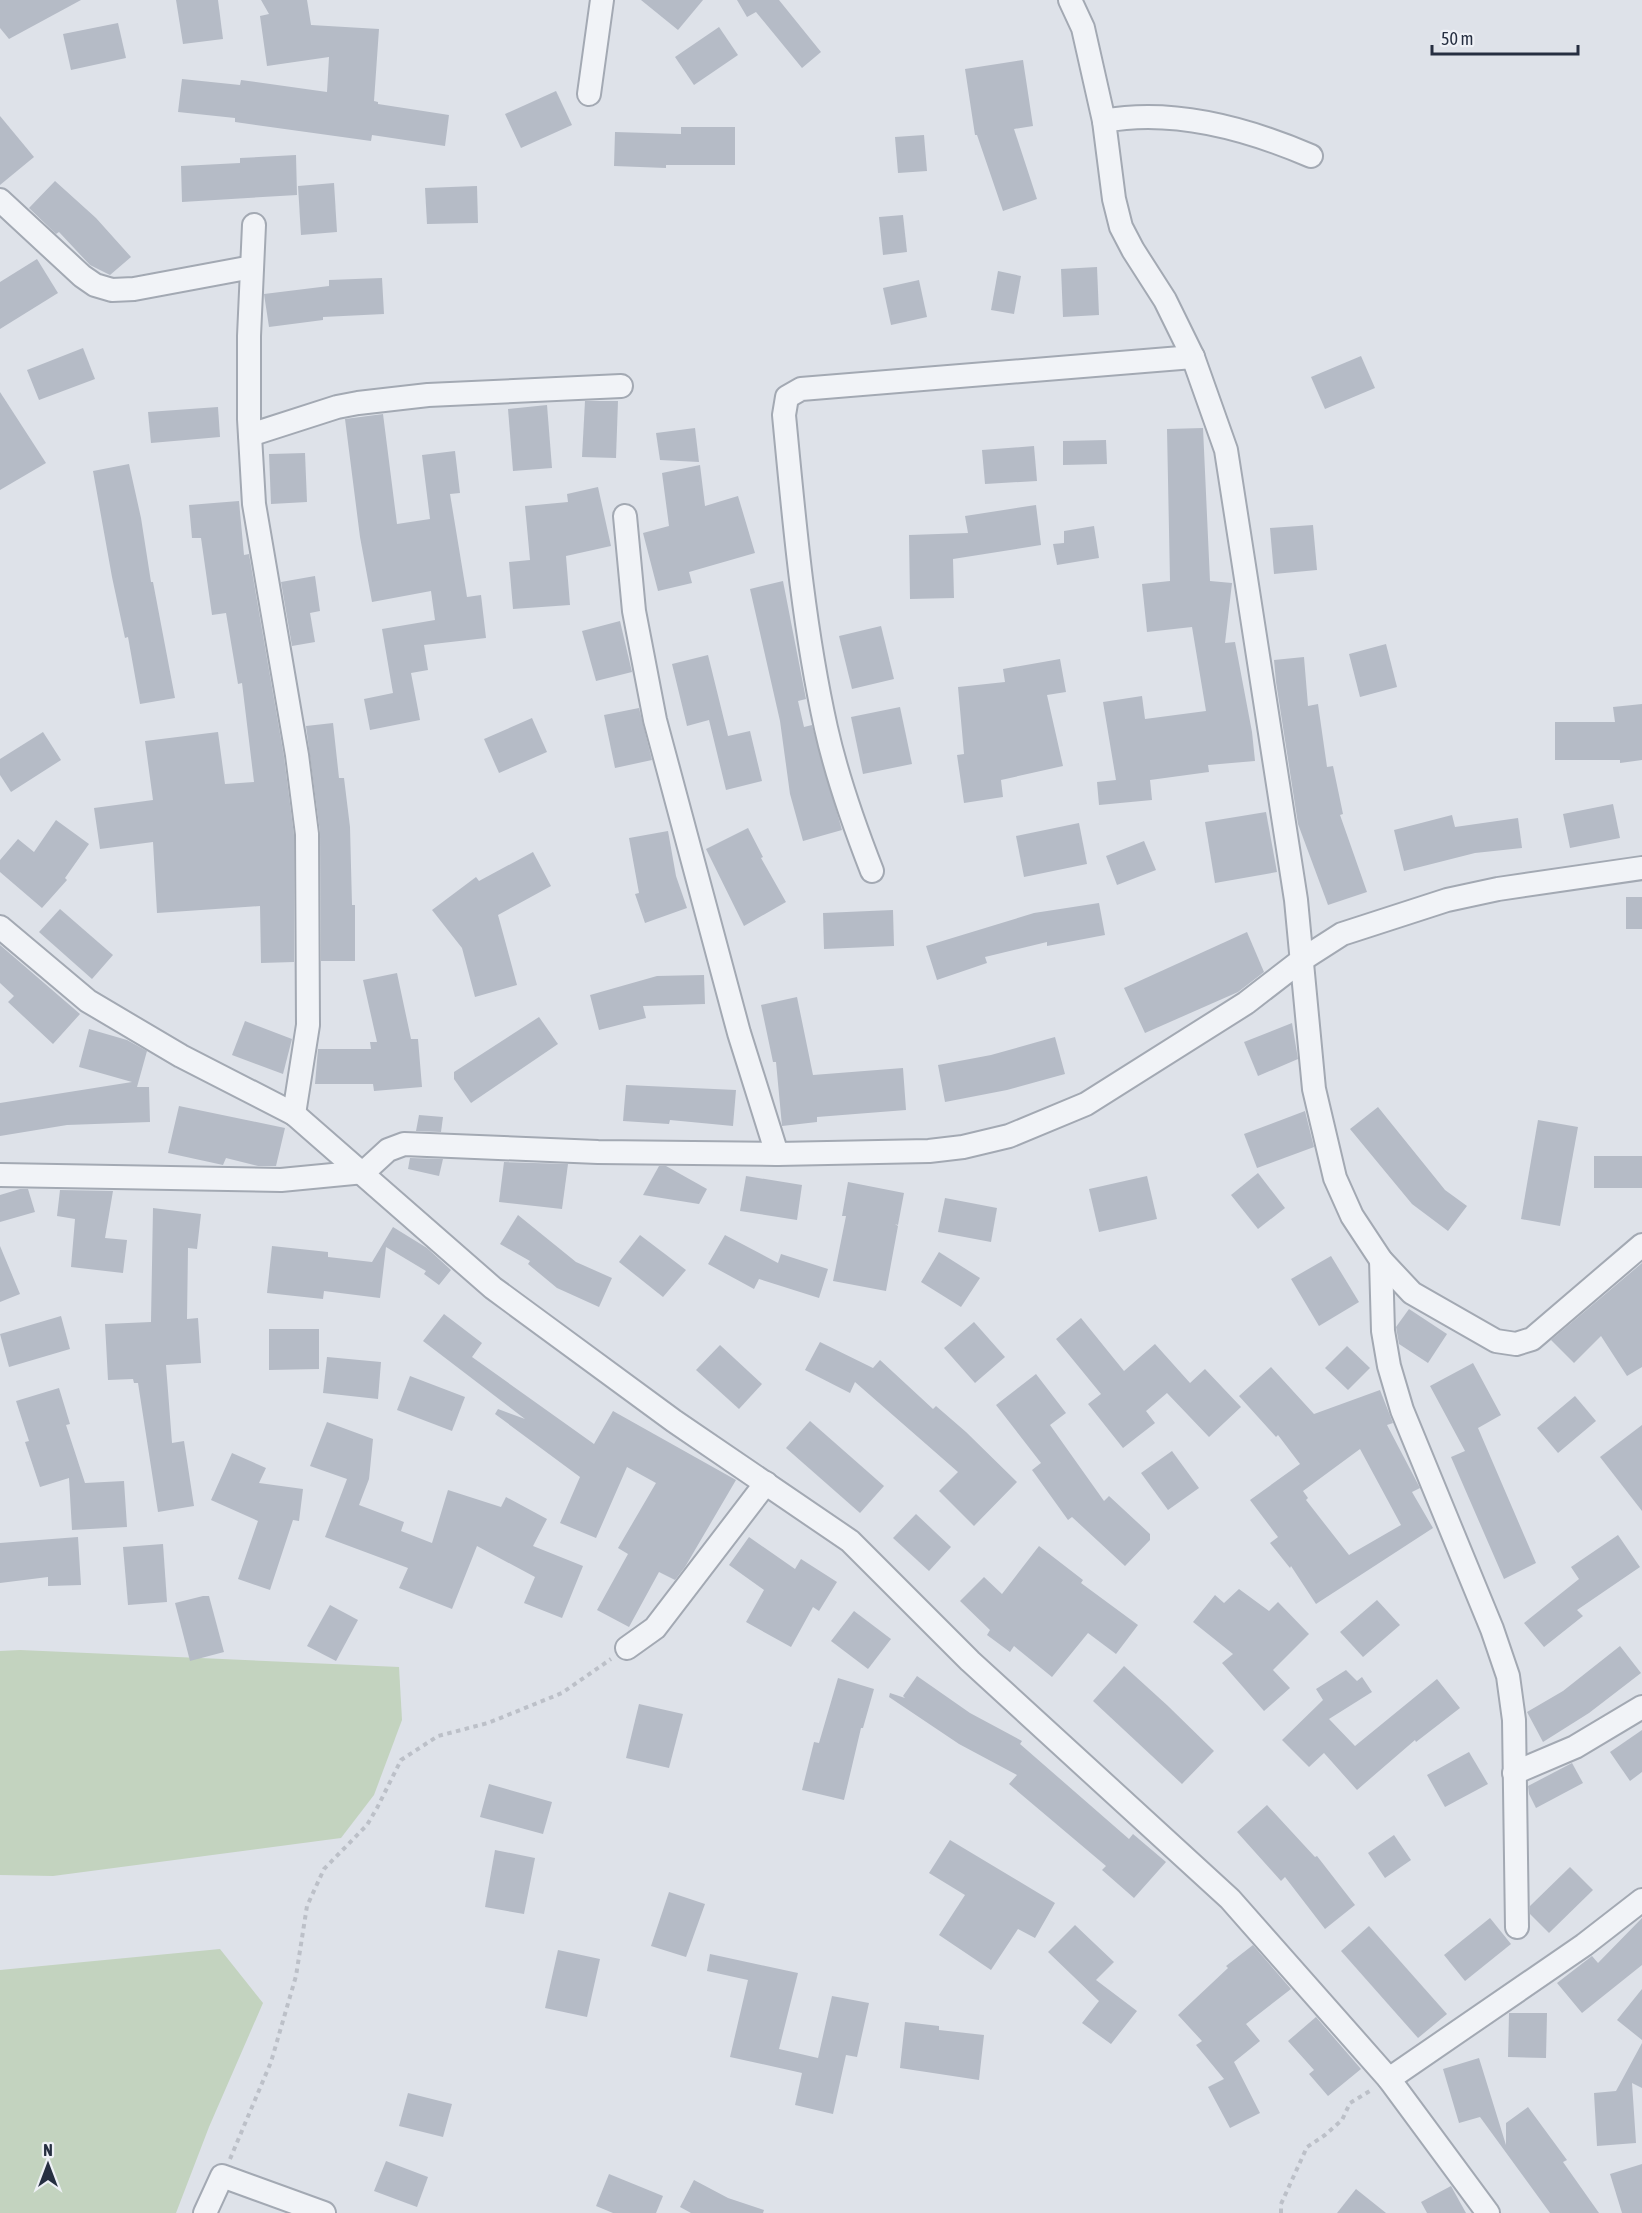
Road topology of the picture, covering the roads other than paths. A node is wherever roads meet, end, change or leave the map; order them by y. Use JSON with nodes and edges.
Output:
{"nodes":[{"id":1,"x":602,"y":0,"type":"edge"},
{"id":2,"x":1070,"y":0,"type":"edge"},
{"id":3,"x":589,"y":94,"type":"dead end"},
{"id":4,"x":1104,"y":121,"type":"junction"},
{"id":5,"x":1311,"y":156,"type":"dead end"},
{"id":6,"x":0,"y":200,"type":"edge"},
{"id":7,"x":254,"y":225,"type":"dead end"},
{"id":8,"x":252,"y":267,"type":"junction"},
{"id":9,"x":1193,"y":357,"type":"junction"},
{"id":10,"x":621,"y":386,"type":"dead end"},
{"id":11,"x":250,"y":435,"type":"junction"},
{"id":12,"x":625,"y":516,"type":"dead end"},
{"id":13,"x":1642,"y":868,"type":"edge"},
{"id":14,"x":872,"y":871,"type":"dead end"},
{"id":15,"x":0,"y":927,"type":"edge"},
{"id":16,"x":1303,"y":959,"type":"junction"},
{"id":17,"x":294,"y":1114,"type":"junction"},
{"id":18,"x":777,"y":1154,"type":"junction"},
{"id":19,"x":364,"y":1172,"type":"junction"},
{"id":20,"x":0,"y":1176,"type":"edge"},
{"id":21,"x":1642,"y":1245,"type":"edge"},
{"id":22,"x":1381,"y":1260,"type":"junction"},
{"id":23,"x":766,"y":1483,"type":"junction"},
{"id":24,"x":627,"y":1648,"type":"road end"},
{"id":25,"x":1642,"y":1707,"type":"edge"},
{"id":26,"x":1514,"y":1773,"type":"junction"},
{"id":27,"x":1642,"y":1900,"type":"edge"},
{"id":28,"x":1517,"y":1927,"type":"dead end"},
{"id":29,"x":1389,"y":2079,"type":"junction"},
{"id":30,"x":204,"y":2213,"type":"edge"},
{"id":31,"x":324,"y":2213,"type":"edge"},
{"id":32,"x":1488,"y":2213,"type":"edge"}],
"edges":[{"from":1,"to":3,"type":"street"},
{"from":2,"to":4,"type":"street"},
{"from":4,"to":5,"type":"street"},
{"from":4,"to":9,"type":"street"},
{"from":6,"to":8,"type":"street"},
{"from":7,"to":8,"type":"street"},
{"from":8,"to":11,"type":"street"},
{"from":9,"to":14,"type":"street"},
{"from":9,"to":16,"type":"street"},
{"from":10,"to":11,"type":"street"},
{"from":11,"to":17,"type":"street"},
{"from":12,"to":18,"type":"street"},
{"from":13,"to":16,"type":"street"},
{"from":15,"to":17,"type":"street"},
{"from":16,"to":18,"type":"street"},
{"from":16,"to":22,"type":"street"},
{"from":17,"to":19,"type":"street"},
{"from":18,"to":19,"type":"street"},
{"from":19,"to":20,"type":"street"},
{"from":19,"to":23,"type":"street"},
{"from":21,"to":22,"type":"street"},
{"from":22,"to":26,"type":"street"},
{"from":23,"to":24,"type":"street"},
{"from":23,"to":29,"type":"street"},
{"from":25,"to":26,"type":"street"},
{"from":26,"to":28,"type":"street"},
{"from":27,"to":29,"type":"street"},
{"from":29,"to":32,"type":"street"},
{"from":30,"to":31,"type":"street"}]}
